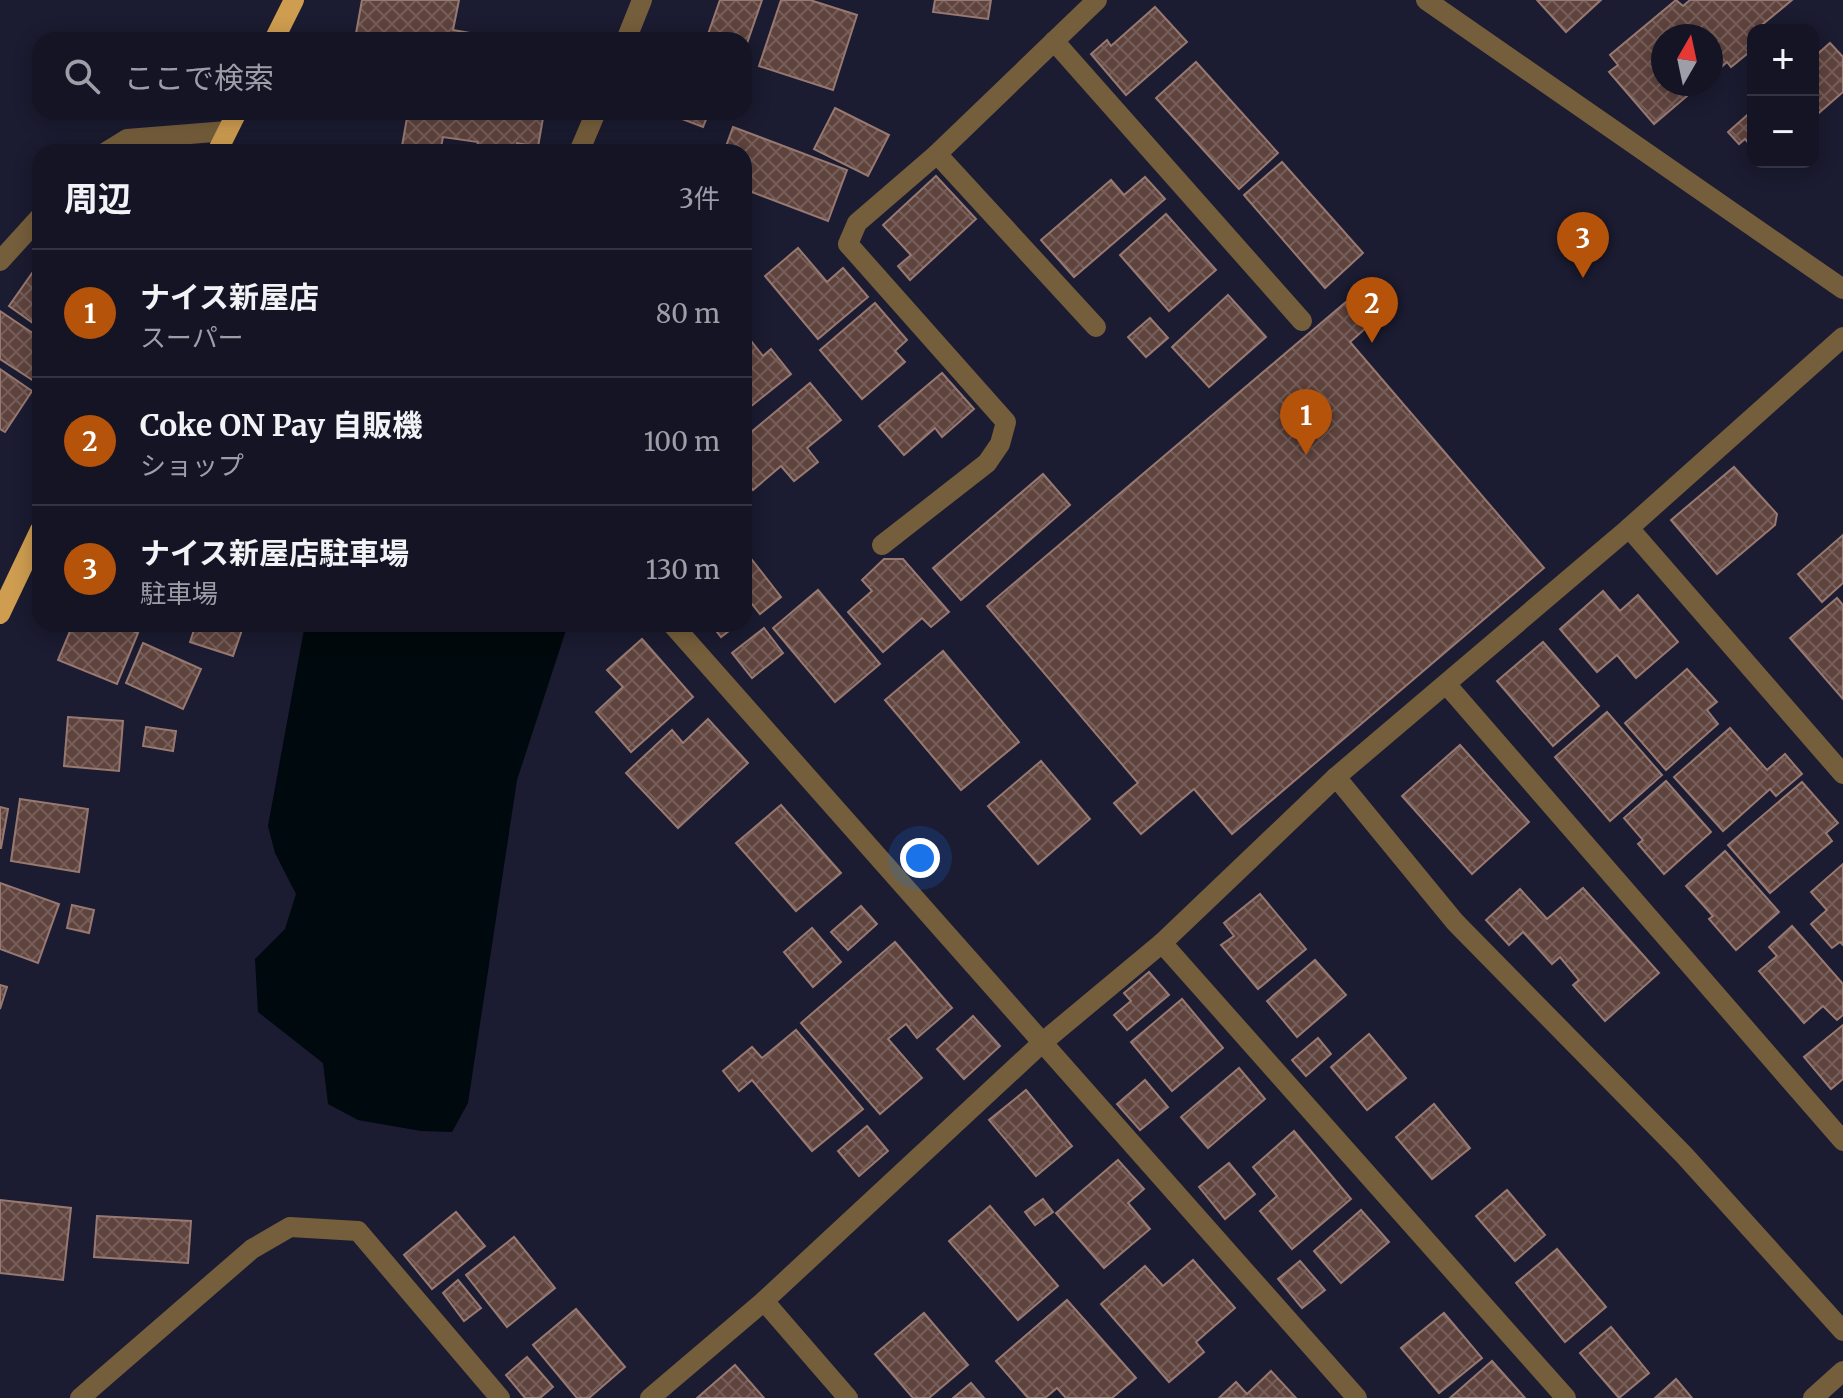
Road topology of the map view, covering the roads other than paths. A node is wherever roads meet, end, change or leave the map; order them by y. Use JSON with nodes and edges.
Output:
{"nodes":[{"id":1,"x":294,"y":0,"type":"edge"},
{"id":2,"x":642,"y":0,"type":"edge"},
{"id":3,"x":1097,"y":0,"type":"edge"},
{"id":4,"x":1426,"y":0,"type":"edge"},
{"id":5,"x":278,"y":32,"type":"edge"},
{"id":6,"x":629,"y":32,"type":"edge"},
{"id":7,"x":1054,"y":41,"type":"junction"},
{"id":8,"x":233,"y":120,"type":"edge"},
{"id":9,"x":593,"y":120,"type":"edge"},
{"id":10,"x":227,"y":131,"type":"junction"},
{"id":11,"x":119,"y":144,"type":"edge"},
{"id":12,"x":221,"y":144,"type":"edge"},
{"id":13,"x":582,"y":144,"type":"edge"},
{"id":14,"x":937,"y":154,"type":"junction"},
{"id":15,"x":32,"y":226,"type":"edge"},
{"id":16,"x":0,"y":261,"type":"edge"},
{"id":17,"x":1843,"y":289,"type":"edge"},
{"id":18,"x":1302,"y":321,"type":"dead end"},
{"id":19,"x":1096,"y":327,"type":"dead end"},
{"id":20,"x":1843,"y":337,"type":"edge"},
{"id":21,"x":1629,"y":528,"type":"junction"},
{"id":22,"x":882,"y":545,"type":"dead end"},
{"id":23,"x":32,"y":547,"type":"edge"},
{"id":24,"x":0,"y":614,"type":"edge"},
{"id":25,"x":679,"y":632,"type":"edge"},
{"id":26,"x":1447,"y":685,"type":"junction"},
{"id":27,"x":1843,"y":774,"type":"edge"},
{"id":28,"x":1336,"y":777,"type":"junction"},
{"id":29,"x":1162,"y":943,"type":"junction"},
{"id":30,"x":1043,"y":1042,"type":"junction"},
{"id":31,"x":1843,"y":1141,"type":"edge"},
{"id":32,"x":764,"y":1301,"type":"junction"},
{"id":33,"x":1843,"y":1331,"type":"edge"},
{"id":34,"x":1843,"y":1371,"type":"edge"},
{"id":35,"x":80,"y":1398,"type":"edge"},
{"id":36,"x":500,"y":1398,"type":"edge"},
{"id":37,"x":650,"y":1398,"type":"edge"},
{"id":38,"x":848,"y":1398,"type":"edge"},
{"id":39,"x":1357,"y":1398,"type":"edge"},
{"id":40,"x":1566,"y":1398,"type":"edge"},
{"id":41,"x":1813,"y":1398,"type":"edge"}],
"edges":[{"from":1,"to":5,"type":"main road"},
{"from":2,"to":6,"type":"street"},
{"from":3,"to":7,"type":"street"},
{"from":4,"to":17,"type":"street"},
{"from":7,"to":14,"type":"street"},
{"from":7,"to":18,"type":"street"},
{"from":8,"to":10,"type":"main road"},
{"from":9,"to":13,"type":"street"},
{"from":10,"to":11,"type":"street"},
{"from":10,"to":12,"type":"main road"},
{"from":14,"to":19,"type":"street"},
{"from":14,"to":22,"type":"street"},
{"from":15,"to":16,"type":"street"},
{"from":20,"to":21,"type":"street"},
{"from":21,"to":26,"type":"street"},
{"from":21,"to":27,"type":"street"},
{"from":23,"to":24,"type":"main road"},
{"from":25,"to":30,"type":"street"},
{"from":26,"to":28,"type":"street"},
{"from":26,"to":31,"type":"street"},
{"from":28,"to":29,"type":"street"},
{"from":28,"to":33,"type":"street"},
{"from":29,"to":30,"type":"street"},
{"from":29,"to":40,"type":"street"},
{"from":30,"to":32,"type":"street"},
{"from":30,"to":39,"type":"street"},
{"from":32,"to":37,"type":"street"},
{"from":32,"to":38,"type":"street"},
{"from":34,"to":41,"type":"street"},
{"from":35,"to":36,"type":"street"}]}
